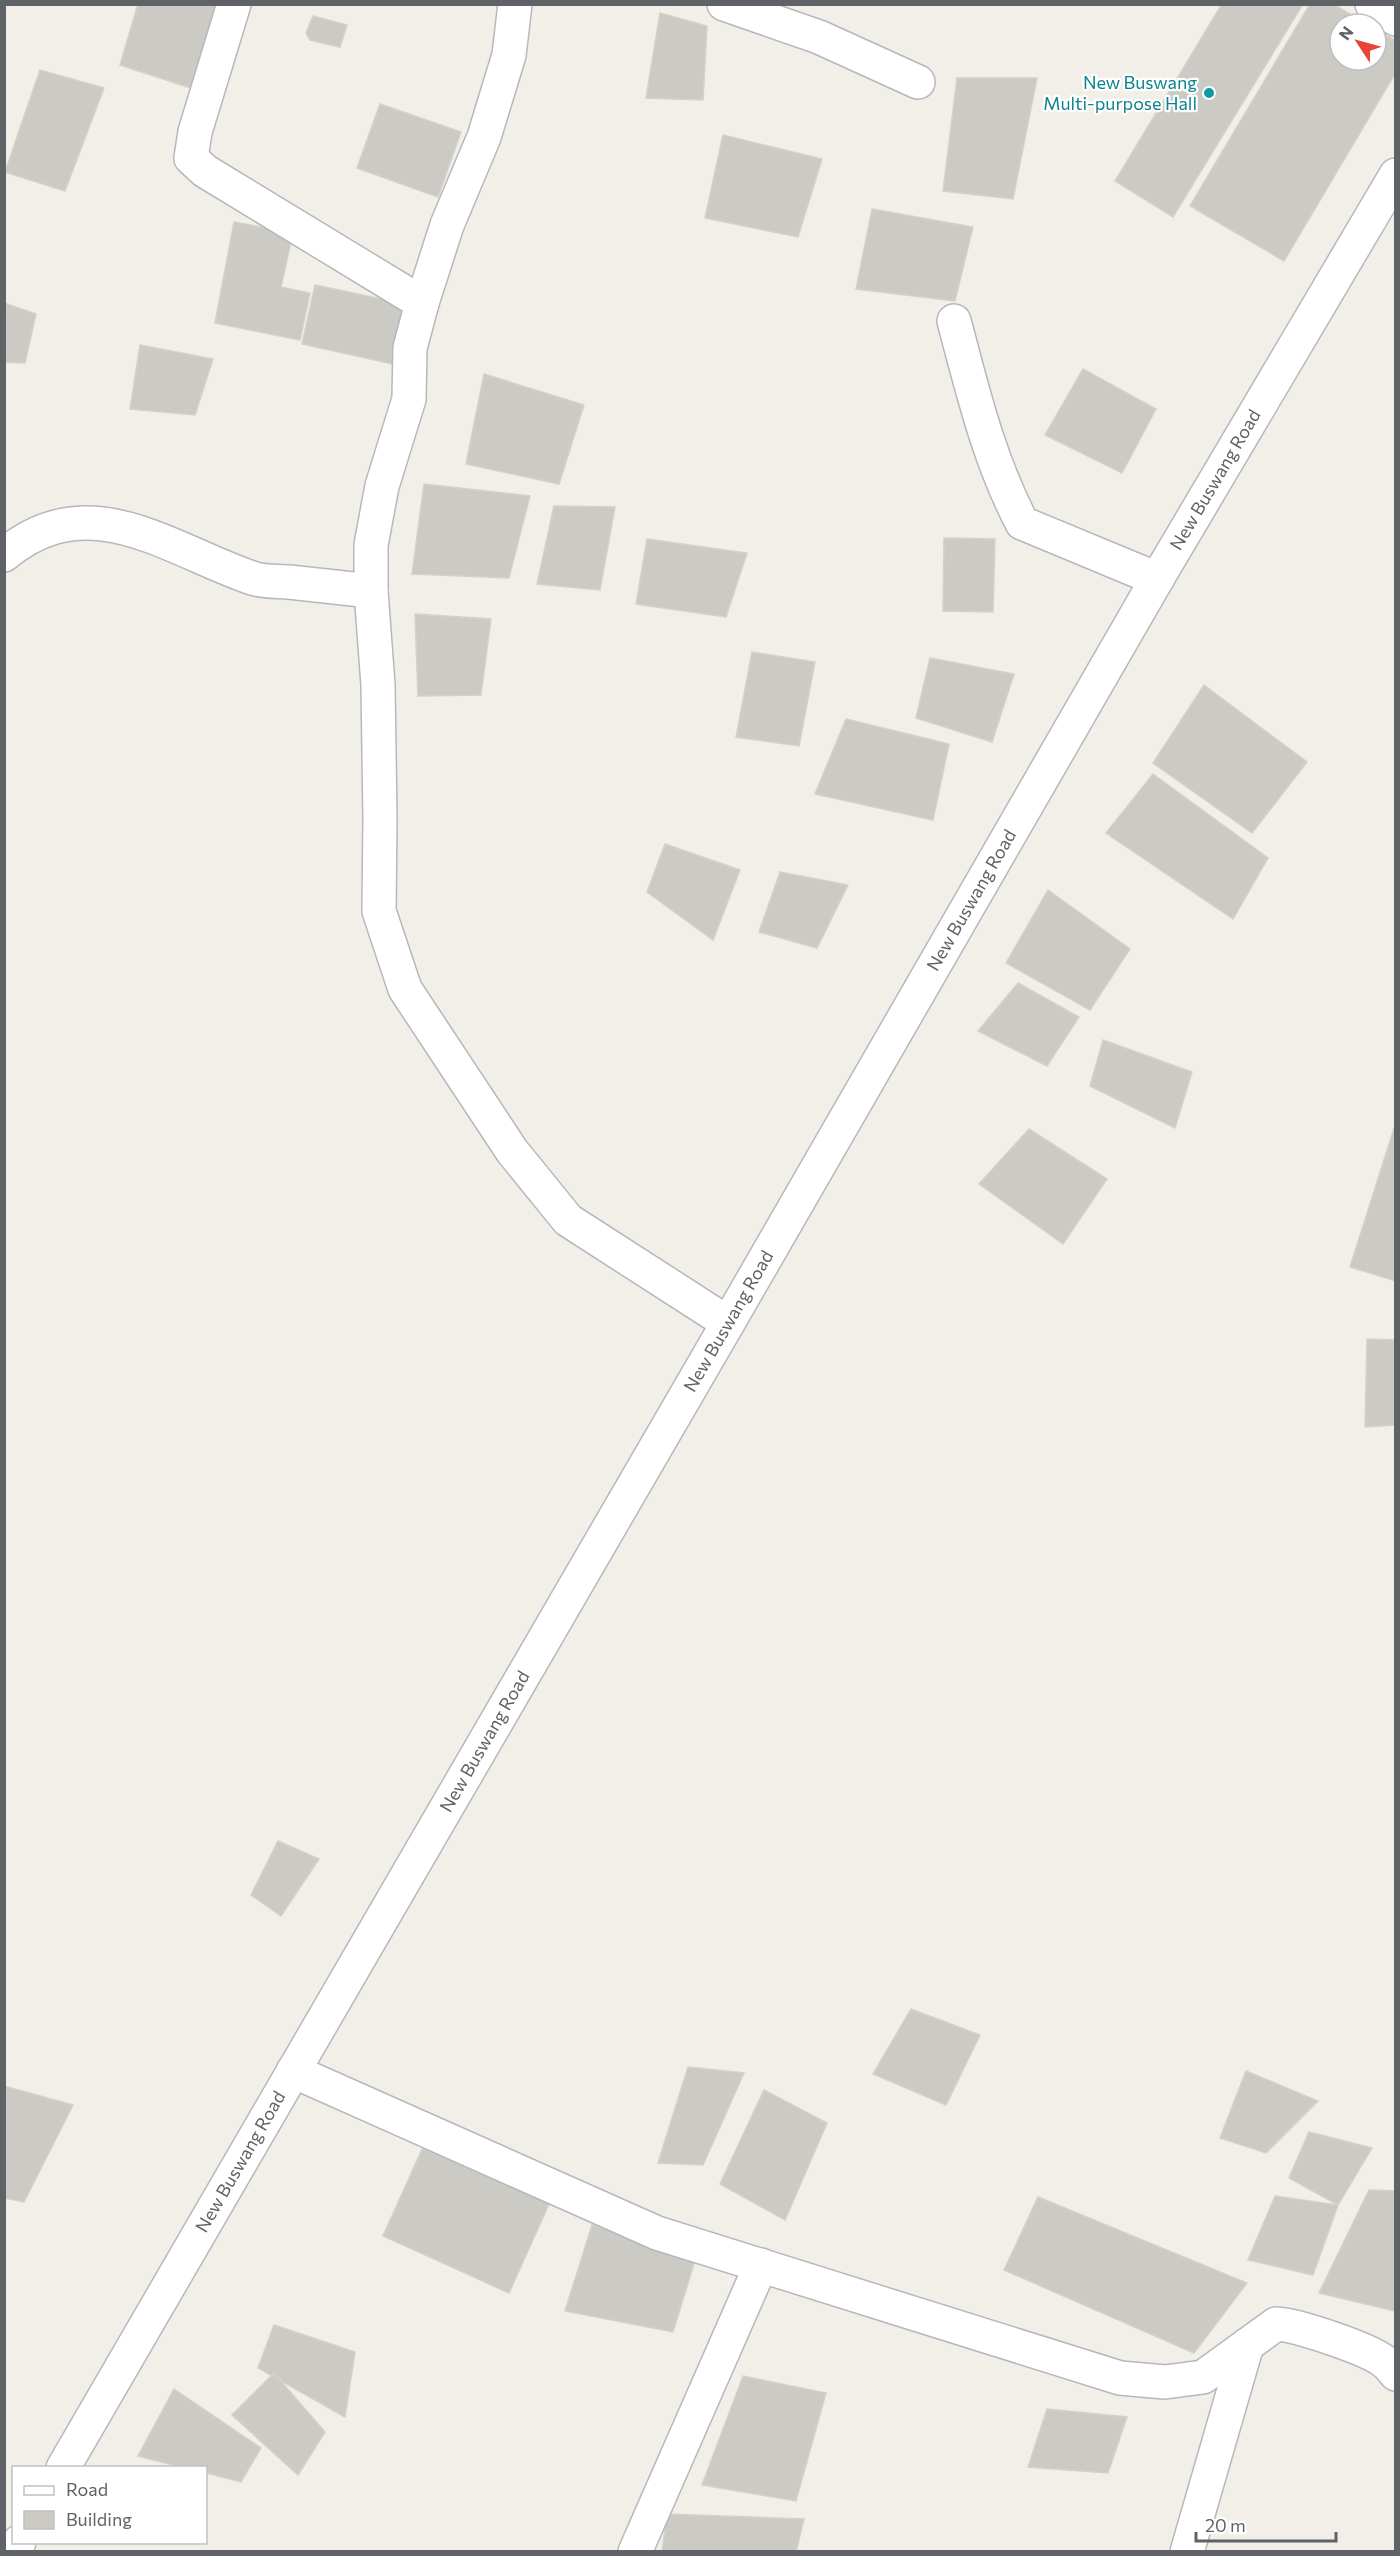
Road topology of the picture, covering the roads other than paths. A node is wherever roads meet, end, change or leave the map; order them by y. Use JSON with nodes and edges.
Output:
{"nodes":[{"id":1,"x":234,"y":4,"type":"edge"},
{"id":2,"x":515,"y":4,"type":"edge"},
{"id":3,"x":724,"y":4,"type":"edge"},
{"id":4,"x":1372,"y":4,"type":"edge"},
{"id":5,"x":1395,"y":19,"type":"edge"},
{"id":6,"x":918,"y":82,"type":"dead end"},
{"id":7,"x":1395,"y":175,"type":"edge"},
{"id":8,"x":422,"y":303,"type":"junction"},
{"id":9,"x":954,"y":321,"type":"dead end"},
{"id":10,"x":4,"y":555,"type":"edge"},
{"id":11,"x":1157,"y":579,"type":"junction"},
{"id":12,"x":371,"y":591,"type":"junction"},
{"id":13,"x":728,"y":1323,"type":"junction"},
{"id":14,"x":293,"y":2072,"type":"junction"},
{"id":15,"x":761,"y":2265,"type":"junction"},
{"id":16,"x":1247,"y":2345,"type":"junction"},
{"id":17,"x":1395,"y":2374,"type":"edge"},
{"id":18,"x":64,"y":2466,"type":"edge"},
{"id":19,"x":635,"y":2552,"type":"edge"},
{"id":20,"x":1187,"y":2552,"type":"edge"}],
"edges":[{"from":1,"to":8,"type":"street"},
{"from":2,"to":8,"type":"street"},
{"from":3,"to":6,"type":"street"},
{"from":4,"to":5,"type":"street"},
{"from":7,"to":11,"type":"street","name":"New Buswang Road"},
{"from":8,"to":12,"type":"street"},
{"from":9,"to":11,"type":"street"},
{"from":10,"to":12,"type":"street"},
{"from":11,"to":13,"type":"street","name":"New Buswang Road"},
{"from":12,"to":13,"type":"street"},
{"from":13,"to":14,"type":"street","name":"New Buswang Road"},
{"from":14,"to":15,"type":"street"},
{"from":14,"to":18,"type":"street","name":"New Buswang Road"},
{"from":15,"to":16,"type":"street"},
{"from":15,"to":19,"type":"street"},
{"from":16,"to":17,"type":"street"},
{"from":16,"to":20,"type":"street"}]}
